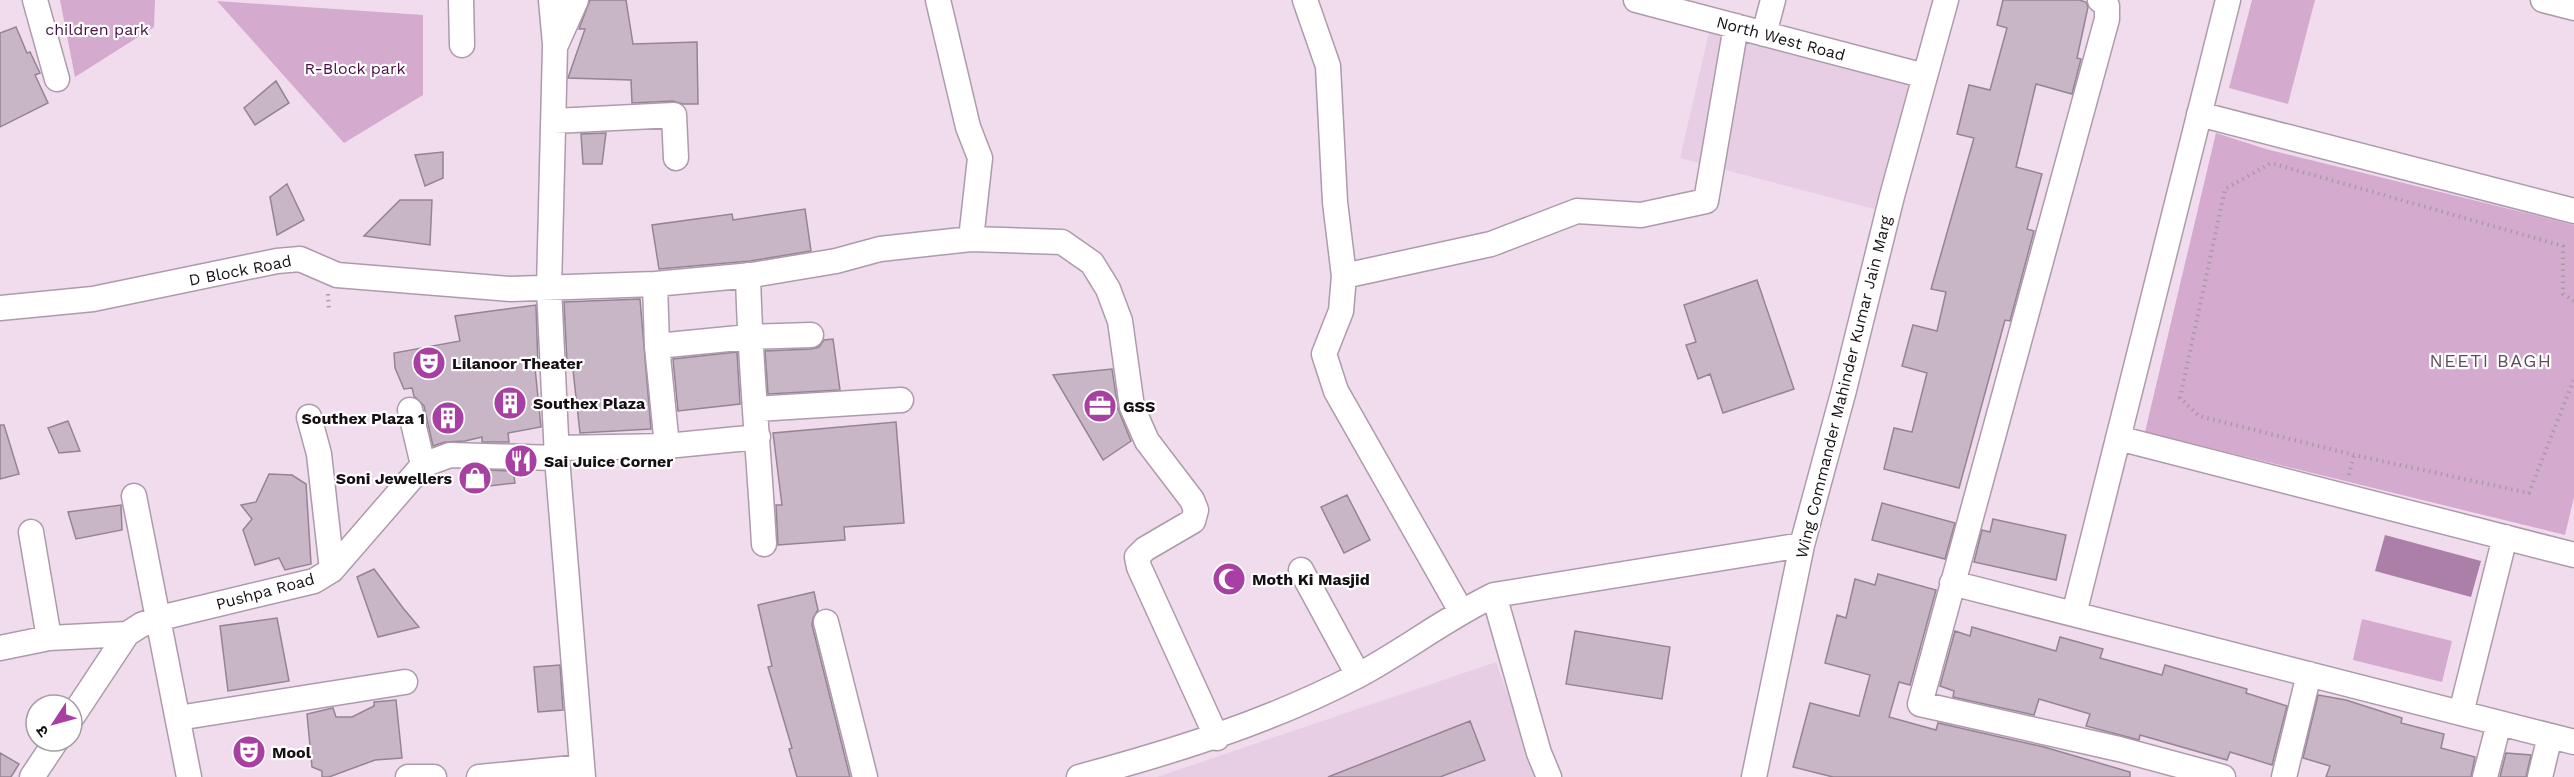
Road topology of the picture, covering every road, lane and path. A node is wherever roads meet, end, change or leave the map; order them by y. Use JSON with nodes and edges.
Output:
{"nodes":[{"id":1,"x":35,"y":0,"type":"edge"},
{"id":2,"x":461,"y":0,"type":"edge"},
{"id":3,"x":551,"y":0,"type":"edge"},
{"id":4,"x":576,"y":0,"type":"edge"},
{"id":5,"x":938,"y":0,"type":"edge"},
{"id":6,"x":1305,"y":0,"type":"edge"},
{"id":7,"x":1636,"y":0,"type":"edge"},
{"id":8,"x":1773,"y":0,"type":"edge"},
{"id":9,"x":1946,"y":0,"type":"edge"},
{"id":10,"x":2100,"y":0,"type":"edge"},
{"id":11,"x":2228,"y":0,"type":"edge"},
{"id":12,"x":2543,"y":0,"type":"edge"},
{"id":13,"x":2574,"y":8,"type":"edge"},
{"id":14,"x":1736,"y":26,"type":"junction"},
{"id":15,"x":1764,"y":34,"type":"junction"},
{"id":16,"x":462,"y":45,"type":"dead end"},
{"id":17,"x":555,"y":47,"type":"junction"},
{"id":18,"x":1925,"y":76,"type":"junction"},
{"id":19,"x":57,"y":79,"type":"dead end"},
{"id":20,"x":2199,"y":114,"type":"junction"},
{"id":21,"x":554,"y":121,"type":"junction"},
{"id":22,"x":676,"y":158,"type":"dead end"},
{"id":23,"x":2574,"y":211,"type":"edge"},
{"id":24,"x":971,"y":239,"type":"junction"},
{"id":25,"x":748,"y":276,"type":"junction"},
{"id":26,"x":1344,"y":276,"type":"junction"},
{"id":27,"x":655,"y":284,"type":"junction"},
{"id":28,"x":549,"y":288,"type":"junction"},
{"id":29,"x":2574,"y":302,"type":"edge"},
{"id":30,"x":0,"y":308,"type":"edge"},
{"id":31,"x":811,"y":335,"type":"dead end"},
{"id":32,"x":749,"y":337,"type":"junction"},
{"id":33,"x":657,"y":346,"type":"junction"},
{"id":34,"x":2574,"y":380,"type":"edge"},
{"id":35,"x":901,"y":400,"type":"dead end"},
{"id":36,"x":756,"y":409,"type":"junction"},
{"id":37,"x":410,"y":410,"type":"dead end"},
{"id":38,"x":309,"y":417,"type":"dead end"},
{"id":39,"x":758,"y":437,"type":"junction"},
{"id":40,"x":2118,"y":438,"type":"junction"},
{"id":41,"x":667,"y":446,"type":"junction"},
{"id":42,"x":557,"y":453,"type":"junction"},
{"id":43,"x":423,"y":465,"type":"junction"},
{"id":44,"x":134,"y":496,"type":"dead end"},
{"id":45,"x":31,"y":532,"type":"dead end"},
{"id":46,"x":2505,"y":537,"type":"junction"},
{"id":47,"x":764,"y":544,"type":"dead end"},
{"id":48,"x":1802,"y":545,"type":"junction"},
{"id":49,"x":2574,"y":553,"type":"edge"},
{"id":50,"x":332,"y":570,"type":"junction"},
{"id":51,"x":1300,"y":570,"type":"dead end"},
{"id":52,"x":1952,"y":583,"type":"junction"},
{"id":53,"x":1494,"y":595,"type":"junction"},
{"id":54,"x":1461,"y":611,"type":"junction"},
{"id":55,"x":2074,"y":614,"type":"junction"},
{"id":56,"x":160,"y":618,"type":"junction"},
{"id":57,"x":826,"y":622,"type":"dead end"},
{"id":58,"x":127,"y":634,"type":"junction"},
{"id":59,"x":49,"y":638,"type":"junction"},
{"id":60,"x":0,"y":648,"type":"edge"},
{"id":61,"x":2309,"y":674,"type":"junction"},
{"id":62,"x":1358,"y":675,"type":"junction"},
{"id":63,"x":405,"y":682,"type":"dead end"},
{"id":64,"x":84,"y":699,"type":"edge"},
{"id":65,"x":2461,"y":713,"type":"junction"},
{"id":66,"x":178,"y":717,"type":"junction"},
{"id":67,"x":2499,"y":723,"type":"junction"},
{"id":68,"x":2550,"y":736,"type":"junction"},
{"id":69,"x":1216,"y":738,"type":"junction"},
{"id":70,"x":2574,"y":742,"type":"edge"},
{"id":71,"x":48,"y":753,"type":"edge"},
{"id":72,"x":582,"y":772,"type":"edge"},
{"id":73,"x":32,"y":777,"type":"edge"},
{"id":74,"x":189,"y":777,"type":"edge"},
{"id":75,"x":408,"y":777,"type":"edge"},
{"id":76,"x":434,"y":777,"type":"edge"},
{"id":77,"x":479,"y":777,"type":"edge"},
{"id":78,"x":865,"y":777,"type":"edge"},
{"id":79,"x":1079,"y":777,"type":"edge"},
{"id":80,"x":1549,"y":777,"type":"edge"},
{"id":81,"x":1754,"y":777,"type":"edge"},
{"id":82,"x":2223,"y":777,"type":"edge"},
{"id":83,"x":2284,"y":777,"type":"edge"},
{"id":84,"x":2486,"y":777,"type":"edge"},
{"id":85,"x":2540,"y":777,"type":"edge"}],
"edges":[{"from":1,"to":19,"type":"street"},
{"from":2,"to":16,"type":"street"},
{"from":3,"to":17,"type":"street"},
{"from":4,"to":17,"type":"street"},
{"from":5,"to":24,"type":"street"},
{"from":6,"to":26,"type":"street"},
{"from":7,"to":14,"type":"street","name":"North West Road"},
{"from":8,"to":15,"type":"street"},
{"from":9,"to":18,"type":"street","name":"Wing Commander Mahinder Kumar Jain Marg"},
{"from":10,"to":52,"type":"street"},
{"from":11,"to":20,"type":"street"},
{"from":12,"to":13,"type":"street"},
{"from":14,"to":15,"type":"street","name":"North West Road"},
{"from":14,"to":26,"type":"street"},
{"from":15,"to":18,"type":"street","name":"North West Road"},
{"from":17,"to":21,"type":"street"},
{"from":18,"to":48,"type":"street","name":"Wing Commander Mahinder Kumar Jain Marg"},
{"from":20,"to":23,"type":"street"},
{"from":20,"to":40,"type":"street"},
{"from":21,"to":22,"type":"street"},
{"from":21,"to":28,"type":"street"},
{"from":24,"to":25,"type":"street","name":"D Block Road"},
{"from":24,"to":69,"type":"street","name":"D Block Road"},
{"from":25,"to":27,"type":"street","name":"D Block Road"},
{"from":25,"to":32,"type":"street"},
{"from":26,"to":54,"type":"street"},
{"from":27,"to":28,"type":"street","name":"D Block Road"},
{"from":27,"to":33,"type":"street"},
{"from":28,"to":30,"type":"street","name":"D Block Road"},
{"from":28,"to":42,"type":"street"},
{"from":29,"to":34,"type":"path"},
{"from":31,"to":32,"type":"street"},
{"from":32,"to":33,"type":"street"},
{"from":32,"to":36,"type":"street"},
{"from":33,"to":41,"type":"street"},
{"from":35,"to":36,"type":"street"},
{"from":36,"to":39,"type":"street"},
{"from":37,"to":43,"type":"street"},
{"from":38,"to":50,"type":"street"},
{"from":39,"to":41,"type":"street","name":"Pushpa Road"},
{"from":39,"to":47,"type":"street"},
{"from":40,"to":46,"type":"street"},
{"from":40,"to":55,"type":"street"},
{"from":41,"to":42,"type":"street","name":"Pushpa Road"},
{"from":42,"to":43,"type":"street","name":"Pushpa Road"},
{"from":42,"to":72,"type":"street"},
{"from":43,"to":50,"type":"street","name":"Pushpa Road"},
{"from":44,"to":56,"type":"street"},
{"from":45,"to":59,"type":"street"},
{"from":46,"to":49,"type":"street"},
{"from":46,"to":65,"type":"street"},
{"from":48,"to":53,"type":"street"},
{"from":48,"to":81,"type":"street","name":"Wing Commander Mahinder Kumar Jain Marg"},
{"from":50,"to":56,"type":"street","name":"Pushpa Road"},
{"from":51,"to":62,"type":"street"},
{"from":52,"to":55,"type":"street"},
{"from":52,"to":82,"type":"street"},
{"from":53,"to":54,"type":"street"},
{"from":53,"to":80,"type":"street"},
{"from":54,"to":62,"type":"street"},
{"from":55,"to":61,"type":"street"},
{"from":56,"to":58,"type":"street","name":"Pushpa Road"},
{"from":56,"to":66,"type":"street"},
{"from":57,"to":78,"type":"street"},
{"from":58,"to":59,"type":"street","name":"Pushpa Road"},
{"from":58,"to":64,"type":"street"},
{"from":59,"to":60,"type":"street","name":"Pushpa Road"},
{"from":61,"to":65,"type":"street"},
{"from":61,"to":83,"type":"street"},
{"from":62,"to":69,"type":"street"},
{"from":63,"to":66,"type":"street"},
{"from":65,"to":67,"type":"street"},
{"from":66,"to":74,"type":"street"},
{"from":67,"to":68,"type":"street"},
{"from":67,"to":84,"type":"street"},
{"from":68,"to":70,"type":"street"},
{"from":68,"to":85,"type":"street"},
{"from":69,"to":79,"type":"street"},
{"from":71,"to":73,"type":"street"},
{"from":72,"to":77,"type":"street"},
{"from":75,"to":76,"type":"street"}]}
